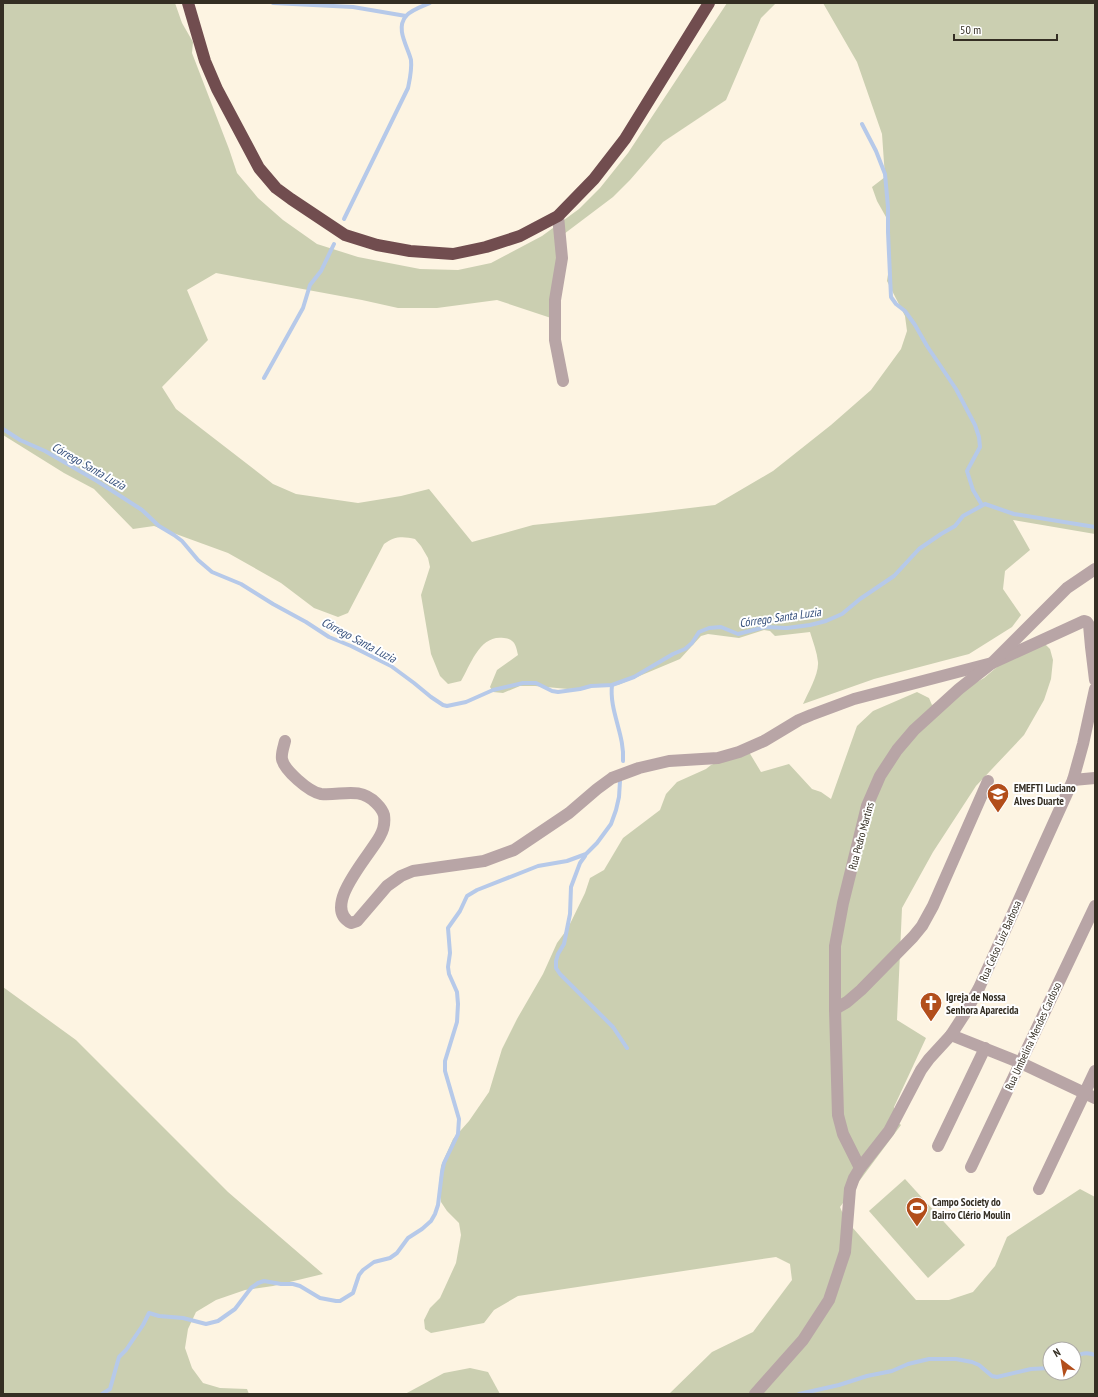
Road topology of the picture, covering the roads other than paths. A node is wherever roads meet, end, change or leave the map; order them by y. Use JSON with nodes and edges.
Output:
{"nodes":[{"id":1,"x":188,"y":3,"type":"edge"},
{"id":2,"x":709,"y":3,"type":"edge"},
{"id":3,"x":558,"y":216,"type":"junction"},
{"id":4,"x":563,"y":381,"type":"dead end"},
{"id":5,"x":1095,"y":569,"type":"edge"},
{"id":6,"x":992,"y":663,"type":"junction"},
{"id":7,"x":1095,"y":680,"type":"edge"},
{"id":8,"x":1095,"y":690,"type":"edge"},
{"id":9,"x":1095,"y":739,"type":"edge"},
{"id":10,"x":285,"y":741,"type":"dead end"},
{"id":11,"x":1083,"y":744,"type":"junction"},
{"id":12,"x":1093,"y":776,"type":"edge"},
{"id":13,"x":1073,"y":780,"type":"junction"},
{"id":14,"x":988,"y":781,"type":"dead end"},
{"id":15,"x":1095,"y":906,"type":"edge"},
{"id":16,"x":835,"y":1009,"type":"junction"},
{"id":17,"x":951,"y":1035,"type":"junction"},
{"id":18,"x":985,"y":1048,"type":"junction"},
{"id":19,"x":1021,"y":1063,"type":"junction"},
{"id":20,"x":1095,"y":1071,"type":"edge"},
{"id":21,"x":1090,"y":1096,"type":"edge"},
{"id":22,"x":938,"y":1146,"type":"dead end"},
{"id":23,"x":971,"y":1167,"type":"dead end"},
{"id":24,"x":860,"y":1168,"type":"junction"},
{"id":25,"x":1039,"y":1189,"type":"dead end"},
{"id":26,"x":755,"y":1394,"type":"edge"}],
"edges":[{"from":1,"to":3,"type":"highway"},
{"from":2,"to":3,"type":"highway"},
{"from":3,"to":4,"type":"street"},
{"from":5,"to":6,"type":"street","name":"Rua Pedro Martins"},
{"from":6,"to":7,"type":"street"},
{"from":6,"to":10,"type":"street"},
{"from":6,"to":16,"type":"street","name":"Rua Pedro Martins"},
{"from":8,"to":11,"type":"street","name":"Rua Celso Luiz Barbosa"},
{"from":9,"to":11,"type":"street"},
{"from":11,"to":13,"type":"street","name":"Rua Celso Luiz Barbosa"},
{"from":12,"to":13,"type":"street"},
{"from":13,"to":17,"type":"street","name":"Rua Celso Luiz Barbosa"},
{"from":14,"to":16,"type":"street"},
{"from":15,"to":19,"type":"street","name":"Rua Umbelina Mendes Cardoso"},
{"from":16,"to":24,"type":"street","name":"Rua Pedro Martins"},
{"from":17,"to":18,"type":"street"},
{"from":17,"to":24,"type":"street","name":"Rua Celso Luiz Barbosa"},
{"from":18,"to":19,"type":"street"},
{"from":18,"to":22,"type":"street"},
{"from":19,"to":21,"type":"street"},
{"from":19,"to":23,"type":"street","name":"Rua Umbelina Mendes Cardoso"},
{"from":20,"to":21,"type":"street"},
{"from":21,"to":25,"type":"street"},
{"from":24,"to":26,"type":"street","name":"Rua Celso Luiz Barbosa"}]}
